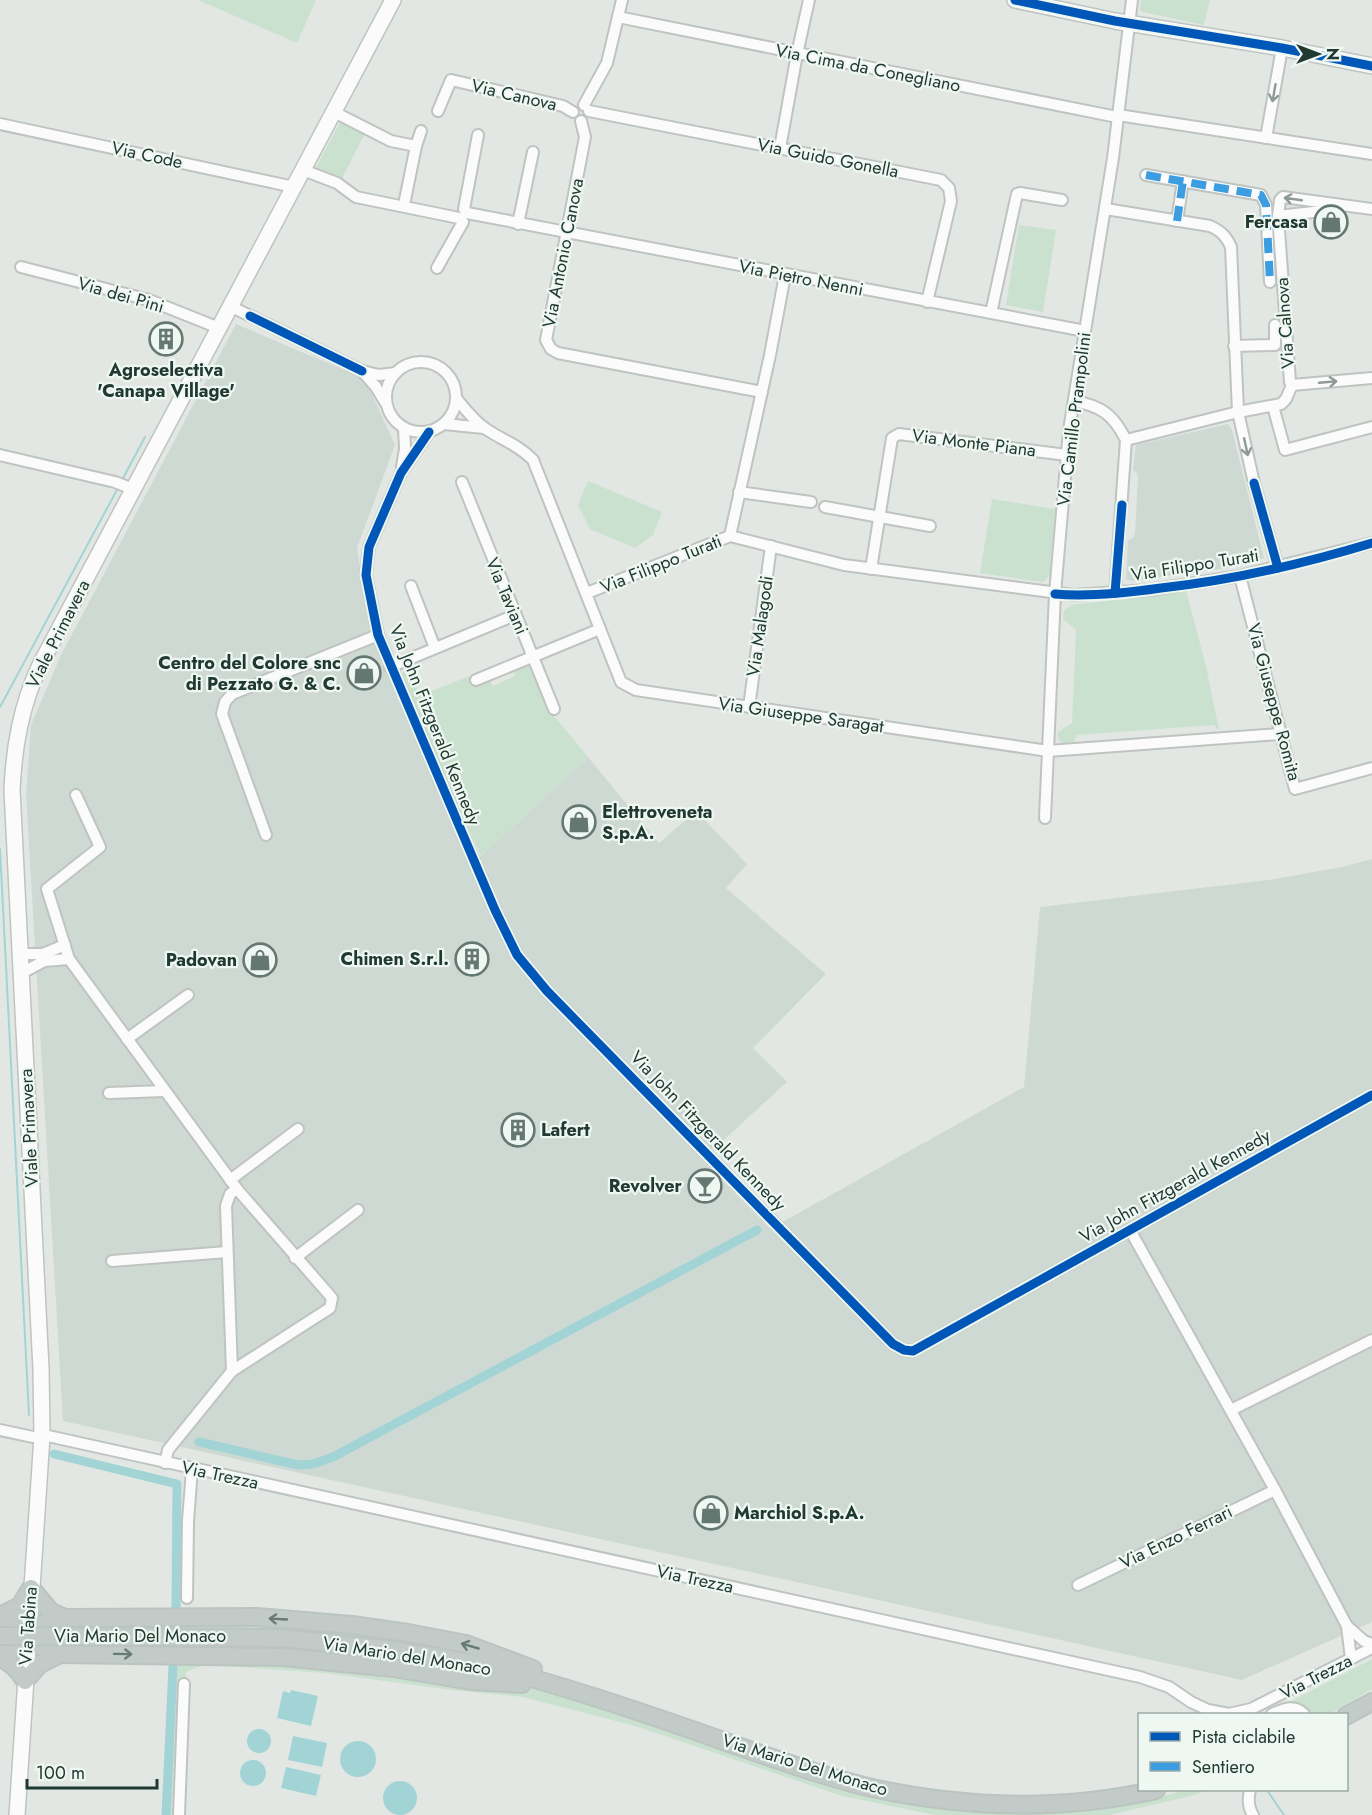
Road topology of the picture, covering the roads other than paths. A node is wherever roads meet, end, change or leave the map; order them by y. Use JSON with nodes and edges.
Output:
{"nodes":[{"id":1,"x":393,"y":0,"type":"edge"},
{"id":2,"x":622,"y":0,"type":"edge"},
{"id":3,"x":809,"y":0,"type":"edge"},
{"id":4,"x":1015,"y":0,"type":"edge"},
{"id":5,"x":1132,"y":0,"type":"edge"},
{"id":6,"x":618,"y":17,"type":"junction"},
{"id":7,"x":1128,"y":23,"type":"junction"},
{"id":8,"x":1282,"y":48,"type":"junction"},
{"id":9,"x":796,"y":54,"type":"junction"},
{"id":10,"x":1349,"y":60,"type":"junction"},
{"id":11,"x":1372,"y":60,"type":"edge"},
{"id":12,"x":1372,"y":66,"type":"edge"},
{"id":13,"x":587,"y":108,"type":"junction"},
{"id":14,"x":438,"y":111,"type":"dead end"},
{"id":15,"x":334,"y":112,"type":"junction"},
{"id":16,"x":573,"y":112,"type":"junction"},
{"id":17,"x":1117,"y":116,"type":"junction"},
{"id":18,"x":581,"y":121,"type":"junction"},
{"id":19,"x":0,"y":124,"type":"edge"},
{"id":20,"x":421,"y":131,"type":"dead end"},
{"id":21,"x":478,"y":135,"type":"dead end"},
{"id":22,"x":1266,"y":138,"type":"junction"},
{"id":23,"x":416,"y":146,"type":"junction"},
{"id":24,"x":780,"y":148,"type":"junction"},
{"id":25,"x":533,"y":152,"type":"dead end"},
{"id":26,"x":1372,"y":154,"type":"edge"},
{"id":27,"x":303,"y":170,"type":"junction"},
{"id":28,"x":1146,"y":175,"type":"dead end"},
{"id":29,"x":1183,"y":181,"type":"junction"},
{"id":30,"x":294,"y":187,"type":"junction"},
{"id":31,"x":405,"y":200,"type":"dead end"},
{"id":32,"x":1062,"y":200,"type":"dead end"},
{"id":33,"x":1355,"y":207,"type":"junction"},
{"id":34,"x":1106,"y":209,"type":"junction"},
{"id":35,"x":1372,"y":209,"type":"edge"},
{"id":36,"x":1278,"y":216,"type":"junction"},
{"id":37,"x":1177,"y":221,"type":"junction"},
{"id":38,"x":518,"y":224,"type":"junction"},
{"id":39,"x":567,"y":233,"type":"junction"},
{"id":40,"x":21,"y":267,"type":"dead end"},
{"id":41,"x":437,"y":268,"type":"dead end"},
{"id":42,"x":785,"y":274,"type":"junction"},
{"id":43,"x":1270,"y":282,"type":"dead end"},
{"id":44,"x":927,"y":302,"type":"junction"},
{"id":45,"x":230,"y":306,"type":"junction"},
{"id":46,"x":991,"y":313,"type":"junction"},
{"id":47,"x":1275,"y":325,"type":"dead end"},
{"id":48,"x":219,"y":328,"type":"junction"},
{"id":49,"x":1085,"y":331,"type":"junction"},
{"id":50,"x":1234,"y":346,"type":"junction"},
{"id":51,"x":362,"y":371,"type":"junction"},
{"id":52,"x":396,"y":373,"type":"junction"},
{"id":53,"x":1372,"y":378,"type":"edge"},
{"id":54,"x":1292,"y":385,"type":"junction"},
{"id":55,"x":762,"y":392,"type":"junction"},
{"id":56,"x":456,"y":398,"type":"junction"},
{"id":57,"x":1074,"y":400,"type":"junction"},
{"id":58,"x":1277,"y":405,"type":"junction"},
{"id":59,"x":388,"y":408,"type":"junction"},
{"id":60,"x":1238,"y":412,"type":"junction"},
{"id":61,"x":444,"y":424,"type":"junction"},
{"id":62,"x":1372,"y":427,"type":"edge"},
{"id":63,"x":404,"y":428,"type":"junction"},
{"id":64,"x":484,"y":428,"type":"junction"},
{"id":65,"x":429,"y":432,"type":"junction"},
{"id":66,"x":1126,"y":440,"type":"junction"},
{"id":67,"x":0,"y":455,"type":"edge"},
{"id":68,"x":1067,"y":455,"type":"junction"},
{"id":69,"x":401,"y":473,"type":"junction"},
{"id":70,"x":462,"y":482,"type":"dead end"},
{"id":71,"x":130,"y":488,"type":"junction"},
{"id":72,"x":739,"y":492,"type":"junction"},
{"id":73,"x":811,"y":502,"type":"dead end"},
{"id":74,"x":825,"y":507,"type":"dead end"},
{"id":75,"x":879,"y":518,"type":"junction"},
{"id":76,"x":930,"y":526,"type":"dead end"},
{"id":77,"x":730,"y":536,"type":"junction"},
{"id":78,"x":1372,"y":543,"type":"edge"},
{"id":79,"x":771,"y":546,"type":"junction"},
{"id":80,"x":1278,"y":568,"type":"junction"},
{"id":81,"x":871,"y":569,"type":"junction"},
{"id":82,"x":1240,"y":576,"type":"junction"},
{"id":83,"x":411,"y":586,"type":"dead end"},
{"id":84,"x":587,"y":593,"type":"junction"},
{"id":85,"x":1115,"y":593,"type":"junction"},
{"id":86,"x":1055,"y":594,"type":"junction"},
{"id":87,"x":515,"y":615,"type":"junction"},
{"id":88,"x":600,"y":629,"type":"junction"},
{"id":89,"x":378,"y":635,"type":"junction"},
{"id":90,"x":435,"y":648,"type":"junction"},
{"id":91,"x":534,"y":657,"type":"junction"},
{"id":92,"x":390,"y":667,"type":"junction"},
{"id":93,"x":476,"y":680,"type":"dead end"},
{"id":94,"x":749,"y":707,"type":"junction"},
{"id":95,"x":554,"y":709,"type":"dead end"},
{"id":96,"x":1280,"y":734,"type":"junction"},
{"id":97,"x":1048,"y":751,"type":"junction"},
{"id":98,"x":1372,"y":768,"type":"edge"},
{"id":99,"x":76,"y":795,"type":"dead end"},
{"id":100,"x":1045,"y":818,"type":"dead end"},
{"id":101,"x":266,"y":835,"type":"dead end"},
{"id":102,"x":65,"y":945,"type":"junction"},
{"id":103,"x":20,"y":954,"type":"junction"},
{"id":104,"x":69,"y":959,"type":"junction"},
{"id":105,"x":20,"y":974,"type":"junction"},
{"id":106,"x":188,"y":994,"type":"dead end"},
{"id":107,"x":127,"y":1039,"type":"junction"},
{"id":108,"x":164,"y":1091,"type":"junction"},
{"id":109,"x":109,"y":1093,"type":"dead end"},
{"id":110,"x":1372,"y":1095,"type":"edge"},
{"id":111,"x":298,"y":1129,"type":"dead end"},
{"id":112,"x":233,"y":1185,"type":"junction"},
{"id":113,"x":358,"y":1210,"type":"dead end"},
{"id":114,"x":1130,"y":1230,"type":"junction"},
{"id":115,"x":227,"y":1252,"type":"junction"},
{"id":116,"x":295,"y":1258,"type":"junction"},
{"id":117,"x":112,"y":1261,"type":"dead end"},
{"id":118,"x":1372,"y":1340,"type":"edge"},
{"id":119,"x":232,"y":1371,"type":"junction"},
{"id":120,"x":1231,"y":1410,"type":"junction"},
{"id":121,"x":0,"y":1430,"type":"edge"},
{"id":122,"x":42,"y":1436,"type":"junction"},
{"id":123,"x":165,"y":1463,"type":"junction"},
{"id":124,"x":192,"y":1469,"type":"junction"},
{"id":125,"x":1275,"y":1490,"type":"junction"},
{"id":126,"x":1078,"y":1585,"type":"dead end"},
{"id":127,"x":31,"y":1588,"type":"junction"},
{"id":128,"x":187,"y":1598,"type":"dead end"},
{"id":129,"x":0,"y":1618,"type":"edge"},
{"id":130,"x":65,"y":1618,"type":"junction"},
{"id":131,"x":0,"y":1636,"type":"edge"},
{"id":132,"x":28,"y":1636,"type":"junction"},
{"id":133,"x":280,"y":1638,"type":"joint"},
{"id":134,"x":1353,"y":1640,"type":"junction"},
{"id":135,"x":1372,"y":1646,"type":"edge"},
{"id":136,"x":0,"y":1653,"type":"edge"},
{"id":137,"x":60,"y":1654,"type":"junction"},
{"id":138,"x":1356,"y":1656,"type":"junction"},
{"id":139,"x":0,"y":1658,"type":"edge"},
{"id":140,"x":25,"y":1681,"type":"junction"},
{"id":141,"x":184,"y":1684,"type":"dead end"},
{"id":142,"x":1372,"y":1698,"type":"edge"},
{"id":143,"x":602,"y":1700,"type":"junction"},
{"id":144,"x":1372,"y":1702,"type":"edge"},
{"id":145,"x":1372,"y":1708,"type":"edge"},
{"id":146,"x":1197,"y":1710,"type":"edge"},
{"id":147,"x":1275,"y":1713,"type":"edge"},
{"id":148,"x":1302,"y":1713,"type":"edge"},
{"id":149,"x":1348,"y":1715,"type":"edge"},
{"id":150,"x":1150,"y":1791,"type":"edge"},
{"id":151,"x":1250,"y":1791,"type":"edge"},
{"id":152,"x":17,"y":1815,"type":"edge"},
{"id":153,"x":179,"y":1815,"type":"edge"},
{"id":154,"x":1253,"y":1815,"type":"edge"}],
"edges":[{"from":1,"to":15,"type":"main road","name":"Viale Primavera"},
{"from":2,"to":6,"type":"street"},
{"from":3,"to":9,"type":"street"},
{"from":4,"to":7,"type":"main road"},
{"from":5,"to":7,"type":"street","name":"Via Camillo Prampolini"},
{"from":6,"to":9,"type":"street","name":"Via Cima da Conegliano"},
{"from":6,"to":13,"type":"street"},
{"from":7,"to":8,"type":"main road"},
{"from":7,"to":17,"type":"street","name":"Via Camillo Prampolini"},
{"from":8,"to":10,"type":"main road"},
{"from":8,"to":22,"type":"street","one_way":true},
{"from":9,"to":17,"type":"street","name":"Via Cima da Conegliano"},
{"from":9,"to":24,"type":"street"},
{"from":10,"to":11,"type":"main road"},
{"from":10,"to":12,"type":"main road"},
{"from":13,"to":16,"type":"street","name":"Via Canova"},
{"from":13,"to":18,"type":"street"},
{"from":13,"to":24,"type":"street","name":"Via Guido Gonella"},
{"from":14,"to":16,"type":"street","name":"Via Canova"},
{"from":15,"to":23,"type":"street"},
{"from":15,"to":27,"type":"main road","name":"Viale Primavera"},
{"from":16,"to":18,"type":"street","name":"Via Canova"},
{"from":17,"to":22,"type":"street","name":"Via Cima da Conegliano"},
{"from":17,"to":34,"type":"street","name":"Via Camillo Prampolini"},
{"from":18,"to":39,"type":"street","name":"Via Antonio Canova"},
{"from":19,"to":30,"type":"street","name":"Via Code"},
{"from":20,"to":23,"type":"street"},
{"from":21,"to":38,"type":"street","name":"Via Pietro Nenni"},
{"from":22,"to":26,"type":"street","name":"Via Cima da Conegliano"},
{"from":23,"to":31,"type":"street"},
{"from":24,"to":44,"type":"street","name":"Via Guido Gonella"},
{"from":25,"to":38,"type":"street"},
{"from":27,"to":30,"type":"main road","name":"Viale Primavera"},
{"from":27,"to":41,"type":"street"},
{"from":28,"to":29,"type":"street"},
{"from":29,"to":37,"type":"street"},
{"from":29,"to":43,"type":"street"},
{"from":30,"to":45,"type":"main road","name":"Viale Primavera"},
{"from":32,"to":46,"type":"street"},
{"from":33,"to":35,"type":"street"},
{"from":33,"to":36,"type":"street"},
{"from":33,"to":36,"type":"street","one_way":true},
{"from":34,"to":37,"type":"street"},
{"from":34,"to":49,"type":"street","name":"Via Camillo Prampolini"},
{"from":36,"to":54,"type":"street","name":"Via Calnova"},
{"from":37,"to":50,"type":"street"},
{"from":38,"to":39,"type":"street","name":"Via Pietro Nenni"},
{"from":39,"to":42,"type":"street","name":"Via Pietro Nenni"},
{"from":39,"to":55,"type":"street","name":"Via Antonio Canova"},
{"from":40,"to":48,"type":"street","name":"Via dei Pini"},
{"from":42,"to":44,"type":"street","name":"Via Pietro Nenni"},
{"from":42,"to":55,"type":"street"},
{"from":44,"to":46,"type":"street","name":"Via Pietro Nenni"},
{"from":45,"to":48,"type":"main road","name":"Viale Primavera"},
{"from":45,"to":51,"type":"street"},
{"from":46,"to":49,"type":"street","name":"Via Pietro Nenni"},
{"from":47,"to":50,"type":"street"},
{"from":48,"to":71,"type":"main road","name":"Viale Primavera"},
{"from":49,"to":57,"type":"street","name":"Via Camillo Prampolini"},
{"from":50,"to":60,"type":"street"},
{"from":51,"to":52,"type":"street"},
{"from":51,"to":59,"type":"street"},
{"from":52,"to":56,"type":"street"},
{"from":52,"to":59,"type":"street"},
{"from":54,"to":53,"type":"street","name":"Via Calnova","one_way":true},
{"from":54,"to":58,"type":"street"},
{"from":55,"to":72,"type":"street"},
{"from":56,"to":61,"type":"street"},
{"from":56,"to":64,"type":"street","name":"Via Giuseppe Saragat"},
{"from":57,"to":66,"type":"street"},
{"from":57,"to":68,"type":"street","name":"Via Camillo Prampolini"},
{"from":58,"to":60,"type":"street"},
{"from":58,"to":62,"type":"street"},
{"from":59,"to":63,"type":"street"},
{"from":60,"to":66,"type":"street"},
{"from":60,"to":80,"type":"street","one_way":true},
{"from":61,"to":64,"type":"street","name":"Via Giuseppe Saragat"},
{"from":61,"to":65,"type":"street","name":"Via John Fitzgerald Kennedy"},
{"from":63,"to":65,"type":"street"},
{"from":63,"to":69,"type":"street","name":"Via John Fitzgerald Kennedy"},
{"from":64,"to":84,"type":"street","name":"Via Giuseppe Saragat"},
{"from":65,"to":69,"type":"street","name":"Via John Fitzgerald Kennedy"},
{"from":66,"to":85,"type":"street"},
{"from":67,"to":71,"type":"street"},
{"from":68,"to":75,"type":"street","name":"Via Monte Piana"},
{"from":68,"to":86,"type":"street","name":"Via Camillo Prampolini"},
{"from":69,"to":89,"type":"street","name":"Via John Fitzgerald Kennedy"},
{"from":70,"to":87,"type":"street","name":"Via Taviani"},
{"from":71,"to":103,"type":"main road","name":"Viale Primavera"},
{"from":72,"to":73,"type":"street"},
{"from":72,"to":77,"type":"street"},
{"from":74,"to":75,"type":"street"},
{"from":75,"to":76,"type":"street"},
{"from":75,"to":81,"type":"street","name":"Via Monte Piana"},
{"from":77,"to":79,"type":"street","name":"Via Filippo Turati"},
{"from":77,"to":84,"type":"street","name":"Via Filippo Turati"},
{"from":78,"to":80,"type":"street","name":"Via Filippo Turati"},
{"from":79,"to":81,"type":"street","name":"Via Filippo Turati"},
{"from":79,"to":94,"type":"street","name":"Via Malagodi"},
{"from":80,"to":82,"type":"street","name":"Via Filippo Turati"},
{"from":81,"to":86,"type":"street","name":"Via Filippo Turati"},
{"from":82,"to":85,"type":"street","name":"Via Filippo Turati"},
{"from":82,"to":96,"type":"street","name":"Via Giuseppe Romita"},
{"from":83,"to":90,"type":"street"},
{"from":84,"to":88,"type":"street","name":"Via Giuseppe Saragat"},
{"from":85,"to":86,"type":"street","name":"Via Filippo Turati"},
{"from":86,"to":97,"type":"street","name":"Via Camillo Prampolini"},
{"from":87,"to":90,"type":"street"},
{"from":87,"to":91,"type":"street","name":"Via Taviani"},
{"from":88,"to":91,"type":"street"},
{"from":88,"to":94,"type":"street","name":"Via Giuseppe Saragat"},
{"from":89,"to":92,"type":"street","name":"Via John Fitzgerald Kennedy"},
{"from":89,"to":101,"type":"street"},
{"from":90,"to":92,"type":"street"},
{"from":91,"to":93,"type":"street"},
{"from":91,"to":95,"type":"street","name":"Via Taviani"},
{"from":92,"to":114,"type":"street","name":"Via John Fitzgerald Kennedy"},
{"from":94,"to":97,"type":"street","name":"Via Giuseppe Saragat"},
{"from":96,"to":97,"type":"street","name":"Via Giuseppe Saragat"},
{"from":96,"to":98,"type":"street","name":"Via Giuseppe Romita"},
{"from":97,"to":100,"type":"street","name":"Via Camillo Prampolini"},
{"from":99,"to":102,"type":"street"},
{"from":102,"to":103,"type":"street"},
{"from":102,"to":104,"type":"street"},
{"from":103,"to":105,"type":"main road","name":"Viale Primavera"},
{"from":104,"to":105,"type":"street"},
{"from":104,"to":107,"type":"street"},
{"from":105,"to":122,"type":"main road","name":"Viale Primavera"},
{"from":106,"to":107,"type":"street"},
{"from":107,"to":108,"type":"street"},
{"from":108,"to":109,"type":"street"},
{"from":108,"to":112,"type":"street"},
{"from":110,"to":114,"type":"street","name":"Via John Fitzgerald Kennedy"},
{"from":111,"to":112,"type":"street"},
{"from":112,"to":115,"type":"street"},
{"from":112,"to":116,"type":"street"},
{"from":113,"to":116,"type":"street"},
{"from":114,"to":120,"type":"street"},
{"from":115,"to":117,"type":"street"},
{"from":115,"to":119,"type":"street"},
{"from":116,"to":119,"type":"street"},
{"from":118,"to":120,"type":"street"},
{"from":119,"to":123,"type":"street"},
{"from":120,"to":125,"type":"street"},
{"from":121,"to":122,"type":"street","name":"Via Trezza"},
{"from":122,"to":123,"type":"street","name":"Via Trezza"},
{"from":122,"to":127,"type":"main road","name":"Via Tabina"},
{"from":123,"to":124,"type":"street","name":"Via Trezza"},
{"from":124,"to":128,"type":"street"},
{"from":124,"to":146,"type":"street","name":"Via Trezza"},
{"from":125,"to":126,"type":"street","name":"Via Enzo Ferrari"},
{"from":125,"to":134,"type":"street"},
{"from":127,"to":129,"type":"highway"},
{"from":127,"to":130,"type":"highway"},
{"from":127,"to":132,"type":"main road","name":"Via Tabina"},
{"from":129,"to":132,"type":"highway"},
{"from":130,"to":132,"type":"highway"},
{"from":143,"to":130,"type":"highway","one_way":true},
{"from":131,"to":133,"type":"highway","name":"Via Mario Del Monaco","bridge":true},
{"from":132,"to":136,"type":"highway"},
{"from":132,"to":137,"type":"highway"},
{"from":132,"to":140,"type":"main road","name":"Via Tabina"},
{"from":133,"to":143,"type":"highway","name":"Via Mario del Monaco"},
{"from":134,"to":135,"type":"street"},
{"from":134,"to":138,"type":"street"},
{"from":135,"to":138,"type":"street","name":"Via Trezza"},
{"from":137,"to":140,"type":"highway"},
{"from":137,"to":143,"type":"highway","one_way":true},
{"from":138,"to":146,"type":"street","name":"Via Trezza"},
{"from":139,"to":140,"type":"highway"},
{"from":140,"to":152,"type":"main road","name":"Via Tabina"},
{"from":141,"to":153,"type":"street"},
{"from":142,"to":149,"type":"highway"},
{"from":143,"to":150,"type":"highway","name":"Via Mario Del Monaco"},
{"from":144,"to":149,"type":"highway"},
{"from":145,"to":149,"type":"highway"},
{"from":147,"to":148,"type":"street"},
{"from":151,"to":154,"type":"street"}]}
